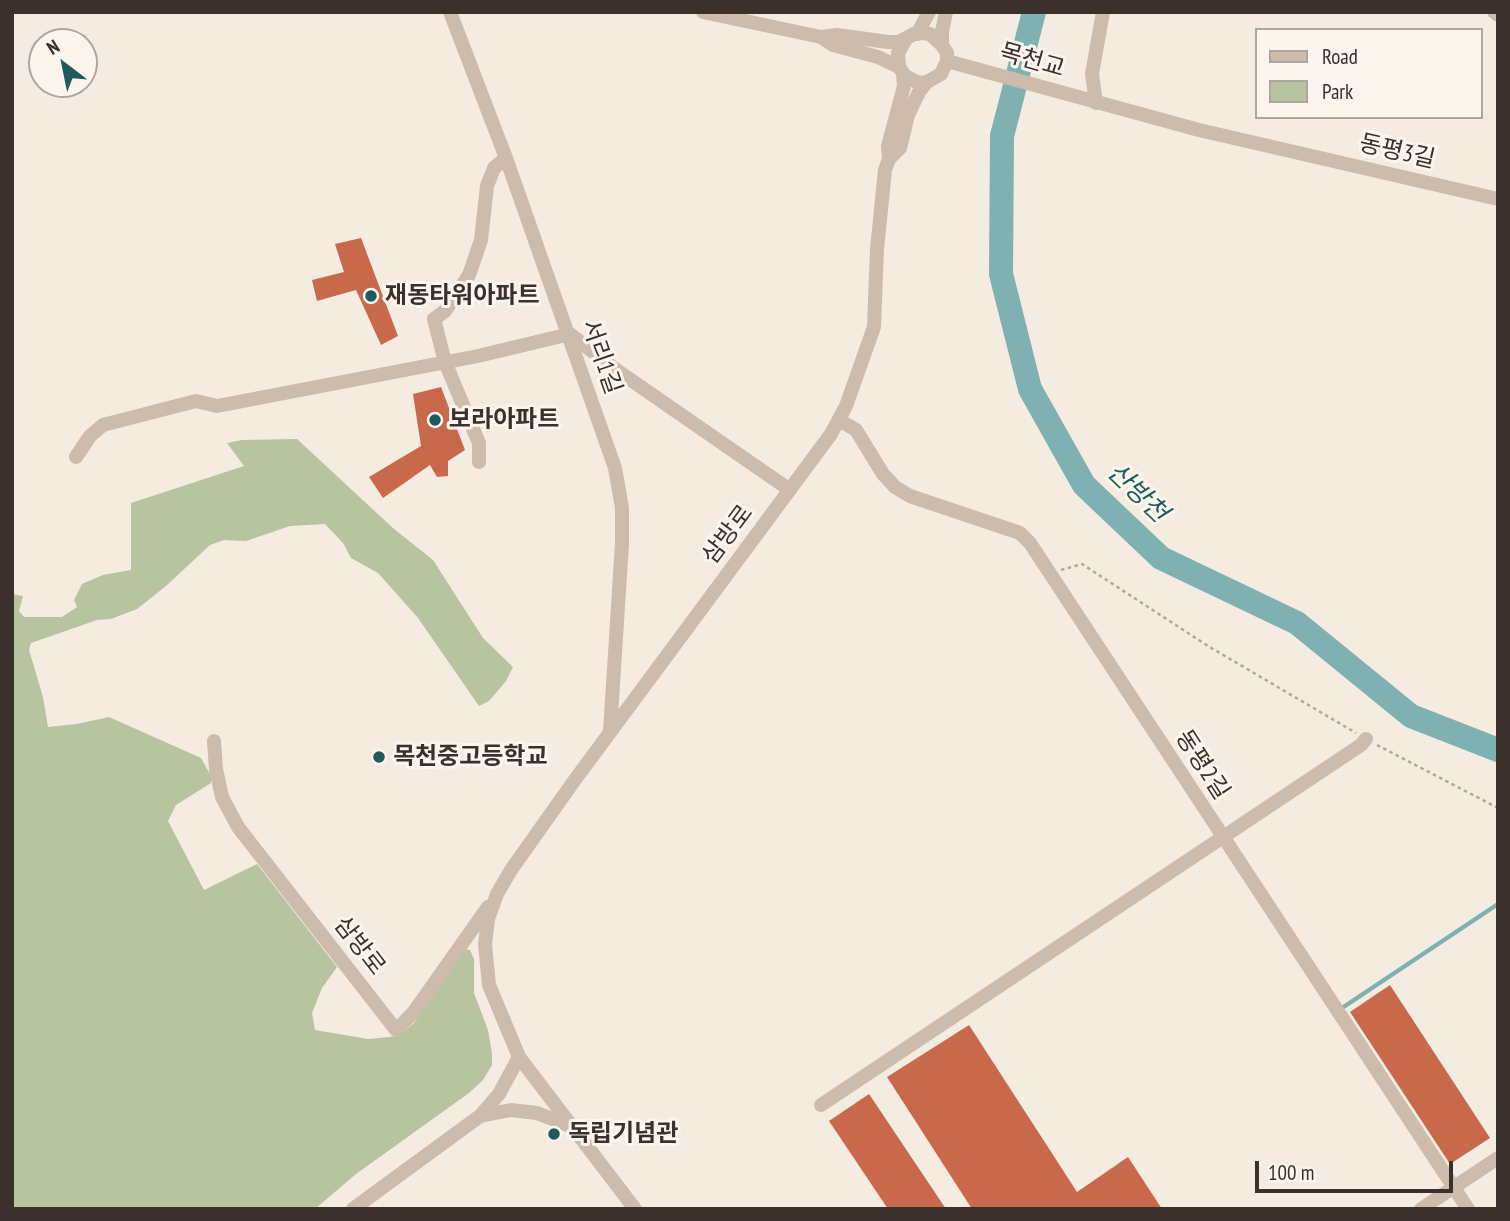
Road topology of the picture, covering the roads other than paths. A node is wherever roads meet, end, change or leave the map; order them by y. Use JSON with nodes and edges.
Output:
{"nodes":[{"id":1,"x":450,"y":12,"type":"edge"},
{"id":2,"x":703,"y":12,"type":"edge"},
{"id":3,"x":929,"y":12,"type":"edge"},
{"id":4,"x":946,"y":12,"type":"edge"},
{"id":5,"x":1102,"y":12,"type":"edge"},
{"id":6,"x":912,"y":36,"type":"junction"},
{"id":7,"x":821,"y":37,"type":"junction"},
{"id":8,"x":943,"y":45,"type":"junction"},
{"id":9,"x":947,"y":61,"type":"junction"},
{"id":10,"x":901,"y":70,"type":"junction"},
{"id":11,"x":927,"y":82,"type":"junction"},
{"id":12,"x":1089,"y":101,"type":"junction"},
{"id":13,"x":506,"y":158,"type":"junction"},
{"id":14,"x":889,"y":159,"type":"junction"},
{"id":15,"x":1498,"y":199,"type":"edge"},
{"id":16,"x":570,"y":334,"type":"junction"},
{"id":17,"x":445,"y":362,"type":"junction"},
{"id":18,"x":839,"y":420,"type":"junction"},
{"id":19,"x":76,"y":457,"type":"dead end"},
{"id":20,"x":479,"y":463,"type":"dead end"},
{"id":21,"x":790,"y":490,"type":"junction"},
{"id":22,"x":610,"y":733,"type":"junction"},
{"id":23,"x":1366,"y":739,"type":"road end"},
{"id":24,"x":214,"y":741,"type":"dead end"},
{"id":25,"x":1222,"y":837,"type":"junction"},
{"id":26,"x":496,"y":894,"type":"junction"},
{"id":27,"x":519,"y":1057,"type":"junction"},
{"id":28,"x":821,"y":1105,"type":"dead end"},
{"id":29,"x":480,"y":1116,"type":"junction"},
{"id":30,"x":571,"y":1126,"type":"junction"},
{"id":31,"x":1498,"y":1158,"type":"edge"},
{"id":32,"x":1454,"y":1188,"type":"junction"},
{"id":33,"x":353,"y":1209,"type":"edge"},
{"id":34,"x":635,"y":1209,"type":"edge"},
{"id":35,"x":1421,"y":1209,"type":"edge"},
{"id":36,"x":1468,"y":1209,"type":"edge"}],
"edges":[{"from":1,"to":13,"type":"street","name":"서리1길"},
{"from":2,"to":7,"type":"street"},
{"from":3,"to":6,"type":"street"},
{"from":4,"to":8,"type":"street"},
{"from":5,"to":12,"type":"street"},
{"from":6,"to":7,"type":"street"},
{"from":6,"to":8,"type":"street"},
{"from":6,"to":10,"type":"street"},
{"from":7,"to":10,"type":"street"},
{"from":8,"to":9,"type":"street"},
{"from":9,"to":11,"type":"street"},
{"from":9,"to":12,"type":"street","name":"목천교"},
{"from":10,"to":11,"type":"street"},
{"from":10,"to":14,"type":"street","name":"삼방로"},
{"from":11,"to":14,"type":"street","name":"삼방로"},
{"from":12,"to":15,"type":"street","name":"동평3길"},
{"from":13,"to":16,"type":"street","name":"서리1길"},
{"from":13,"to":17,"type":"street"},
{"from":14,"to":18,"type":"street","name":"삼방로"},
{"from":16,"to":17,"type":"street"},
{"from":16,"to":21,"type":"street"},
{"from":16,"to":22,"type":"street","name":"서리1길"},
{"from":17,"to":19,"type":"street"},
{"from":17,"to":20,"type":"street"},
{"from":18,"to":21,"type":"street","name":"삼방로"},
{"from":18,"to":25,"type":"street","name":"동평2길"},
{"from":21,"to":22,"type":"street","name":"삼방로"},
{"from":22,"to":26,"type":"street","name":"삼방로"},
{"from":23,"to":25,"type":"street"},
{"from":24,"to":26,"type":"street","name":"삼방로"},
{"from":25,"to":28,"type":"street"},
{"from":25,"to":32,"type":"street","name":"동평2길"},
{"from":26,"to":27,"type":"street","name":"삼방로"},
{"from":27,"to":29,"type":"street"},
{"from":27,"to":30,"type":"street","name":"삼방로"},
{"from":29,"to":30,"type":"street"},
{"from":29,"to":33,"type":"street"},
{"from":30,"to":34,"type":"street","name":"삼방로"},
{"from":31,"to":32,"type":"street"},
{"from":32,"to":35,"type":"street"},
{"from":32,"to":36,"type":"street","name":"동평2길"}]}
